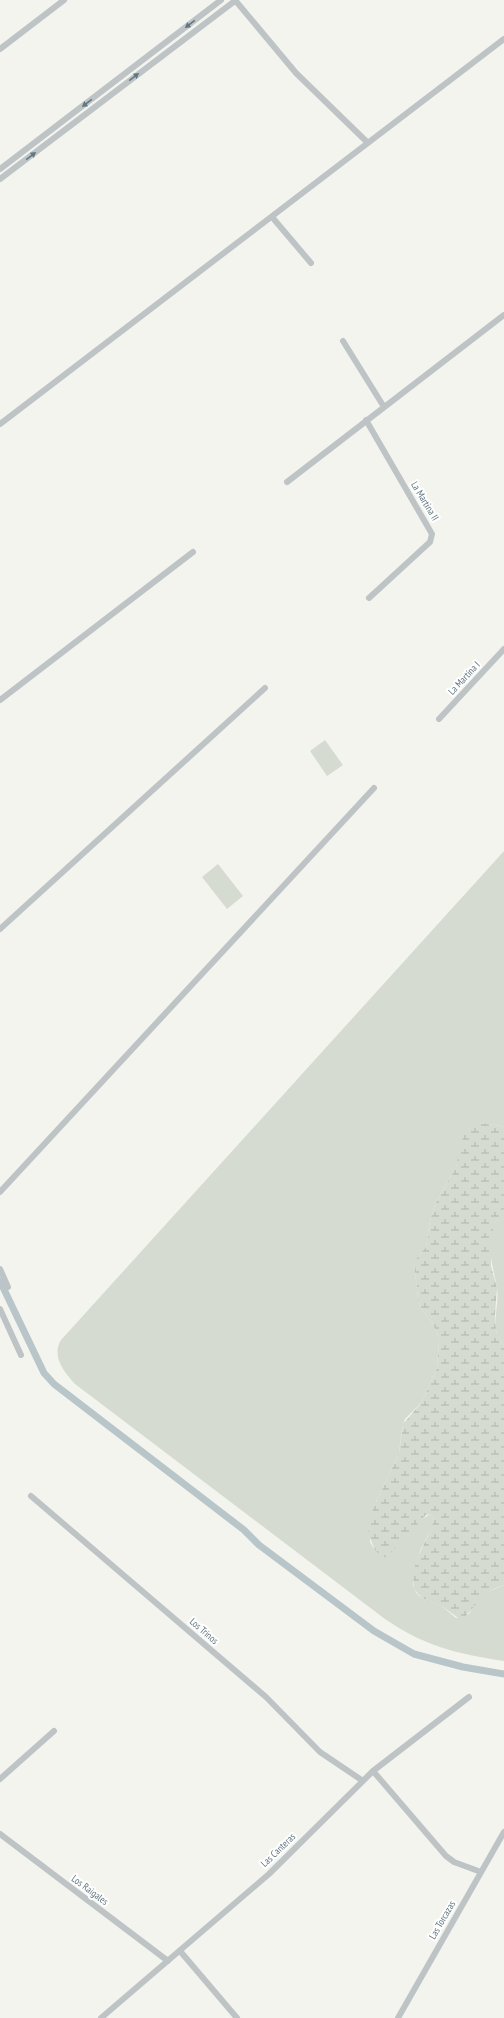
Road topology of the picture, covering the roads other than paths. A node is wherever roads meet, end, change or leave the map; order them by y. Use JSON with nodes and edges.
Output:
{"nodes":[{"id":1,"x":64,"y":0,"type":"edge"},
{"id":2,"x":221,"y":0,"type":"edge"},
{"id":3,"x":235,"y":0,"type":"edge"},
{"id":4,"x":504,"y":39,"type":"edge"},
{"id":5,"x":0,"y":49,"type":"edge"},
{"id":6,"x":368,"y":143,"type":"junction"},
{"id":7,"x":0,"y":169,"type":"edge"},
{"id":8,"x":0,"y":179,"type":"edge"},
{"id":9,"x":272,"y":217,"type":"junction"},
{"id":10,"x":311,"y":263,"type":"dead end"},
{"id":11,"x":504,"y":315,"type":"edge"},
{"id":12,"x":343,"y":341,"type":"dead end"},
{"id":13,"x":384,"y":406,"type":"junction"},
{"id":14,"x":366,"y":420,"type":"junction"},
{"id":15,"x":0,"y":424,"type":"edge"},
{"id":16,"x":286,"y":482,"type":"dead end"},
{"id":17,"x":194,"y":552,"type":"dead end"},
{"id":18,"x":369,"y":598,"type":"dead end"},
{"id":19,"x":504,"y":649,"type":"edge"},
{"id":20,"x":265,"y":688,"type":"dead end"},
{"id":21,"x":0,"y":700,"type":"edge"},
{"id":22,"x":439,"y":719,"type":"dead end"},
{"id":23,"x":374,"y":788,"type":"dead end"},
{"id":24,"x":0,"y":929,"type":"edge"},
{"id":25,"x":0,"y":1192,"type":"edge"},
{"id":26,"x":0,"y":1269,"type":"edge"},
{"id":27,"x":8,"y":1287,"type":"dead end"},
{"id":28,"x":0,"y":1309,"type":"edge"},
{"id":29,"x":21,"y":1355,"type":"dead end"},
{"id":30,"x":31,"y":1496,"type":"dead end"},
{"id":31,"x":469,"y":1698,"type":"dead end"},
{"id":32,"x":54,"y":1731,"type":"dead end"},
{"id":33,"x":373,"y":1771,"type":"junction"},
{"id":34,"x":0,"y":1778,"type":"edge"},
{"id":35,"x":363,"y":1781,"type":"junction"},
{"id":36,"x":504,"y":1832,"type":"edge"},
{"id":37,"x":0,"y":1834,"type":"edge"},
{"id":38,"x":481,"y":1872,"type":"junction"},
{"id":39,"x":180,"y":1951,"type":"junction"},
{"id":40,"x":168,"y":1961,"type":"junction"},
{"id":41,"x":101,"y":2018,"type":"edge"},
{"id":42,"x":237,"y":2018,"type":"edge"},
{"id":43,"x":398,"y":2018,"type":"edge"}],
"edges":[{"from":1,"to":5,"type":"street"},
{"from":2,"to":7,"type":"street","one_way":true},
{"from":3,"to":6,"type":"street"},
{"from":8,"to":3,"type":"street","one_way":true},
{"from":4,"to":6,"type":"street"},
{"from":6,"to":9,"type":"street"},
{"from":9,"to":10,"type":"street"},
{"from":9,"to":15,"type":"street"},
{"from":11,"to":13,"type":"street"},
{"from":12,"to":13,"type":"street"},
{"from":13,"to":14,"type":"street"},
{"from":14,"to":16,"type":"street"},
{"from":14,"to":18,"type":"street","name":"La Martina II"},
{"from":17,"to":21,"type":"street"},
{"from":19,"to":22,"type":"street","name":"La Martina I"},
{"from":20,"to":24,"type":"street"},
{"from":23,"to":25,"type":"street"},
{"from":26,"to":27,"type":"street"},
{"from":28,"to":29,"type":"street"},
{"from":30,"to":35,"type":"street","name":"Los Trinos"},
{"from":31,"to":33,"type":"street","name":"Las Canteras"},
{"from":32,"to":34,"type":"street"},
{"from":33,"to":35,"type":"street","name":"Las Canteras"},
{"from":33,"to":38,"type":"street"},
{"from":35,"to":39,"type":"street","name":"Las Canteras"},
{"from":36,"to":38,"type":"street","name":"Las Torcazas"},
{"from":37,"to":40,"type":"street","name":"Los Raigales"},
{"from":38,"to":43,"type":"street","name":"Las Torcazas"},
{"from":39,"to":40,"type":"street","name":"Las Canteras"},
{"from":39,"to":42,"type":"street"},
{"from":40,"to":41,"type":"street","name":"Las Canteras"}]}
